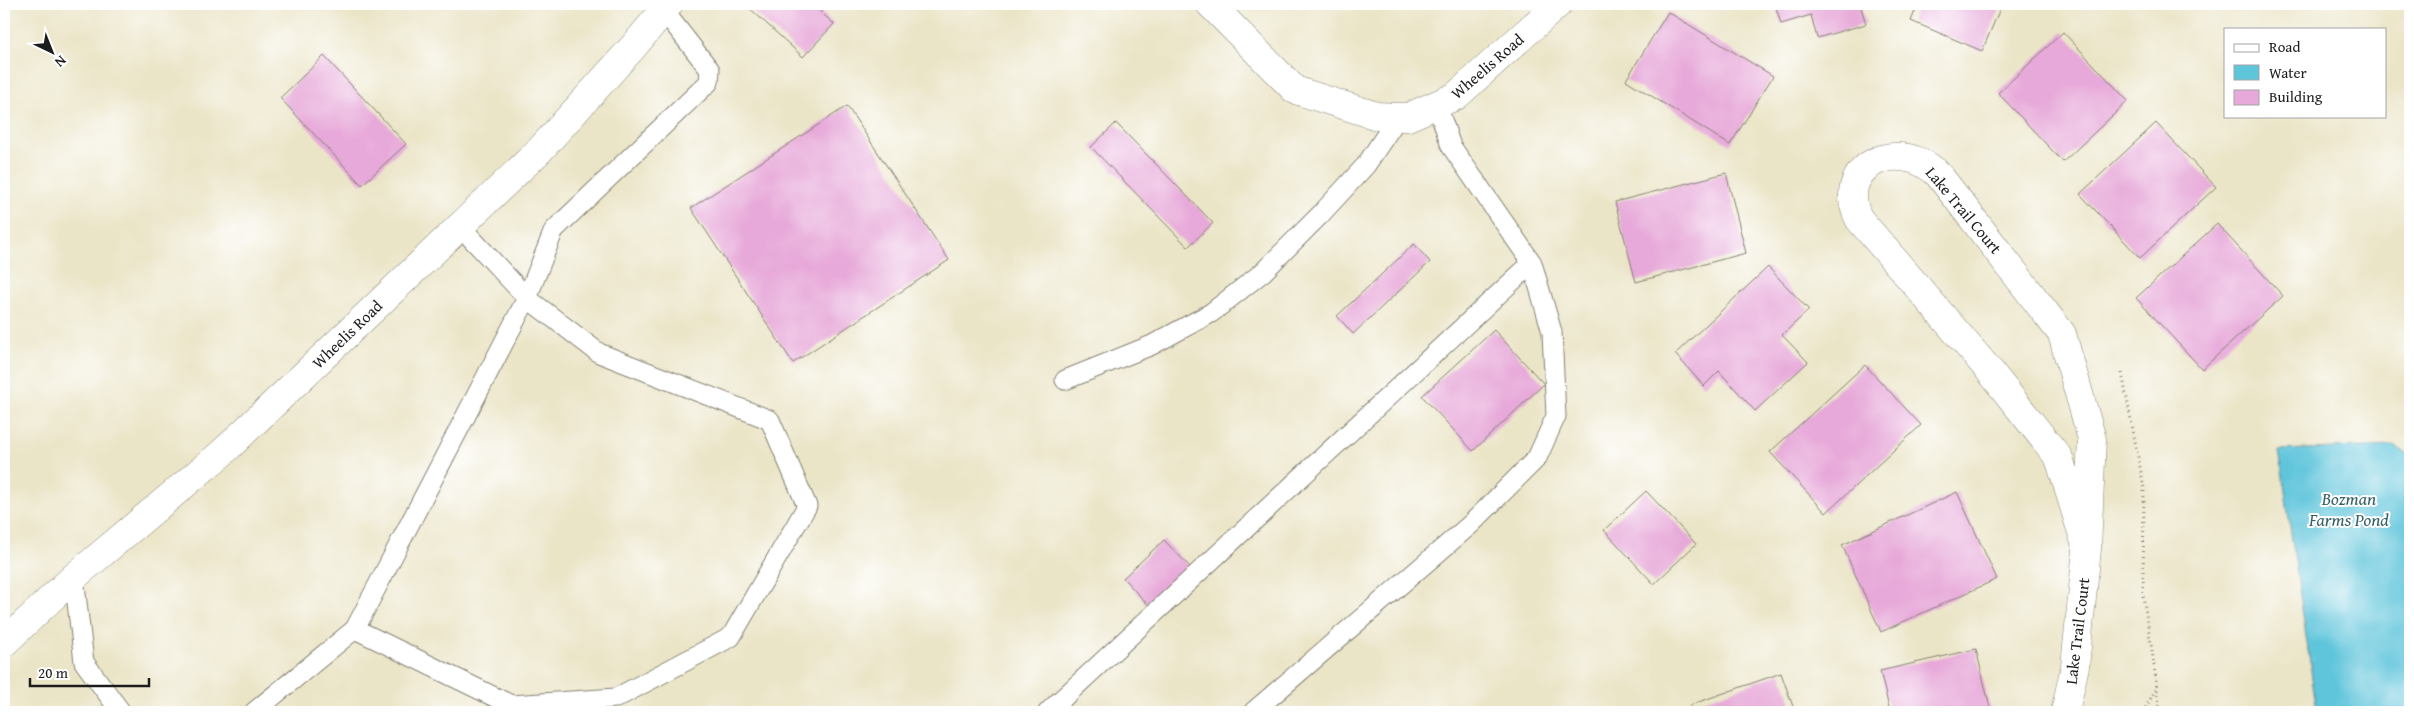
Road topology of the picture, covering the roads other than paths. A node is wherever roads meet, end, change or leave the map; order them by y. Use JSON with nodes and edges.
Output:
{"nodes":[{"id":1,"x":1210,"y":4,"type":"edge"},
{"id":2,"x":1558,"y":4,"type":"edge"},
{"id":3,"x":666,"y":7,"type":"edge"},
{"id":4,"x":1437,"y":104,"type":"junction"},
{"id":5,"x":1398,"y":117,"type":"junction"},
{"id":6,"x":459,"y":225,"type":"junction"},
{"id":7,"x":1532,"y":263,"type":"junction"},
{"id":8,"x":526,"y":298,"type":"junction"},
{"id":9,"x":1066,"y":380,"type":"dead end"},
{"id":10,"x":2087,"y":549,"type":"junction"},
{"id":11,"x":74,"y":577,"type":"junction"},
{"id":12,"x":355,"y":629,"type":"junction"},
{"id":13,"x":4,"y":643,"type":"edge"},
{"id":14,"x":121,"y":712,"type":"edge"},
{"id":15,"x":254,"y":712,"type":"edge"},
{"id":16,"x":1048,"y":712,"type":"edge"},
{"id":17,"x":1253,"y":712,"type":"edge"},
{"id":18,"x":2065,"y":712,"type":"edge"}],
"edges":[{"from":1,"to":5,"type":"street","name":"Wheelis Road"},
{"from":2,"to":4,"type":"street","name":"Wheelis Road"},
{"from":3,"to":6,"type":"street","name":"Wheelis Road"},
{"from":3,"to":8,"type":"lane"},
{"from":4,"to":5,"type":"street","name":"Wheelis Road"},
{"from":4,"to":7,"type":"lane"},
{"from":5,"to":9,"type":"lane"},
{"from":6,"to":8,"type":"lane"},
{"from":6,"to":11,"type":"street","name":"Wheelis Road"},
{"from":7,"to":16,"type":"lane"},
{"from":7,"to":17,"type":"lane"},
{"from":8,"to":12,"type":"lane"},
{"from":8,"to":12,"type":"lane"},
{"from":10,"to":10,"type":"street","name":"Lake Trail Court"},
{"from":10,"to":18,"type":"street","name":"Lake Trail Court"},
{"from":11,"to":13,"type":"street","name":"Wheelis Road"},
{"from":11,"to":14,"type":"lane"},
{"from":12,"to":15,"type":"lane"}]}
